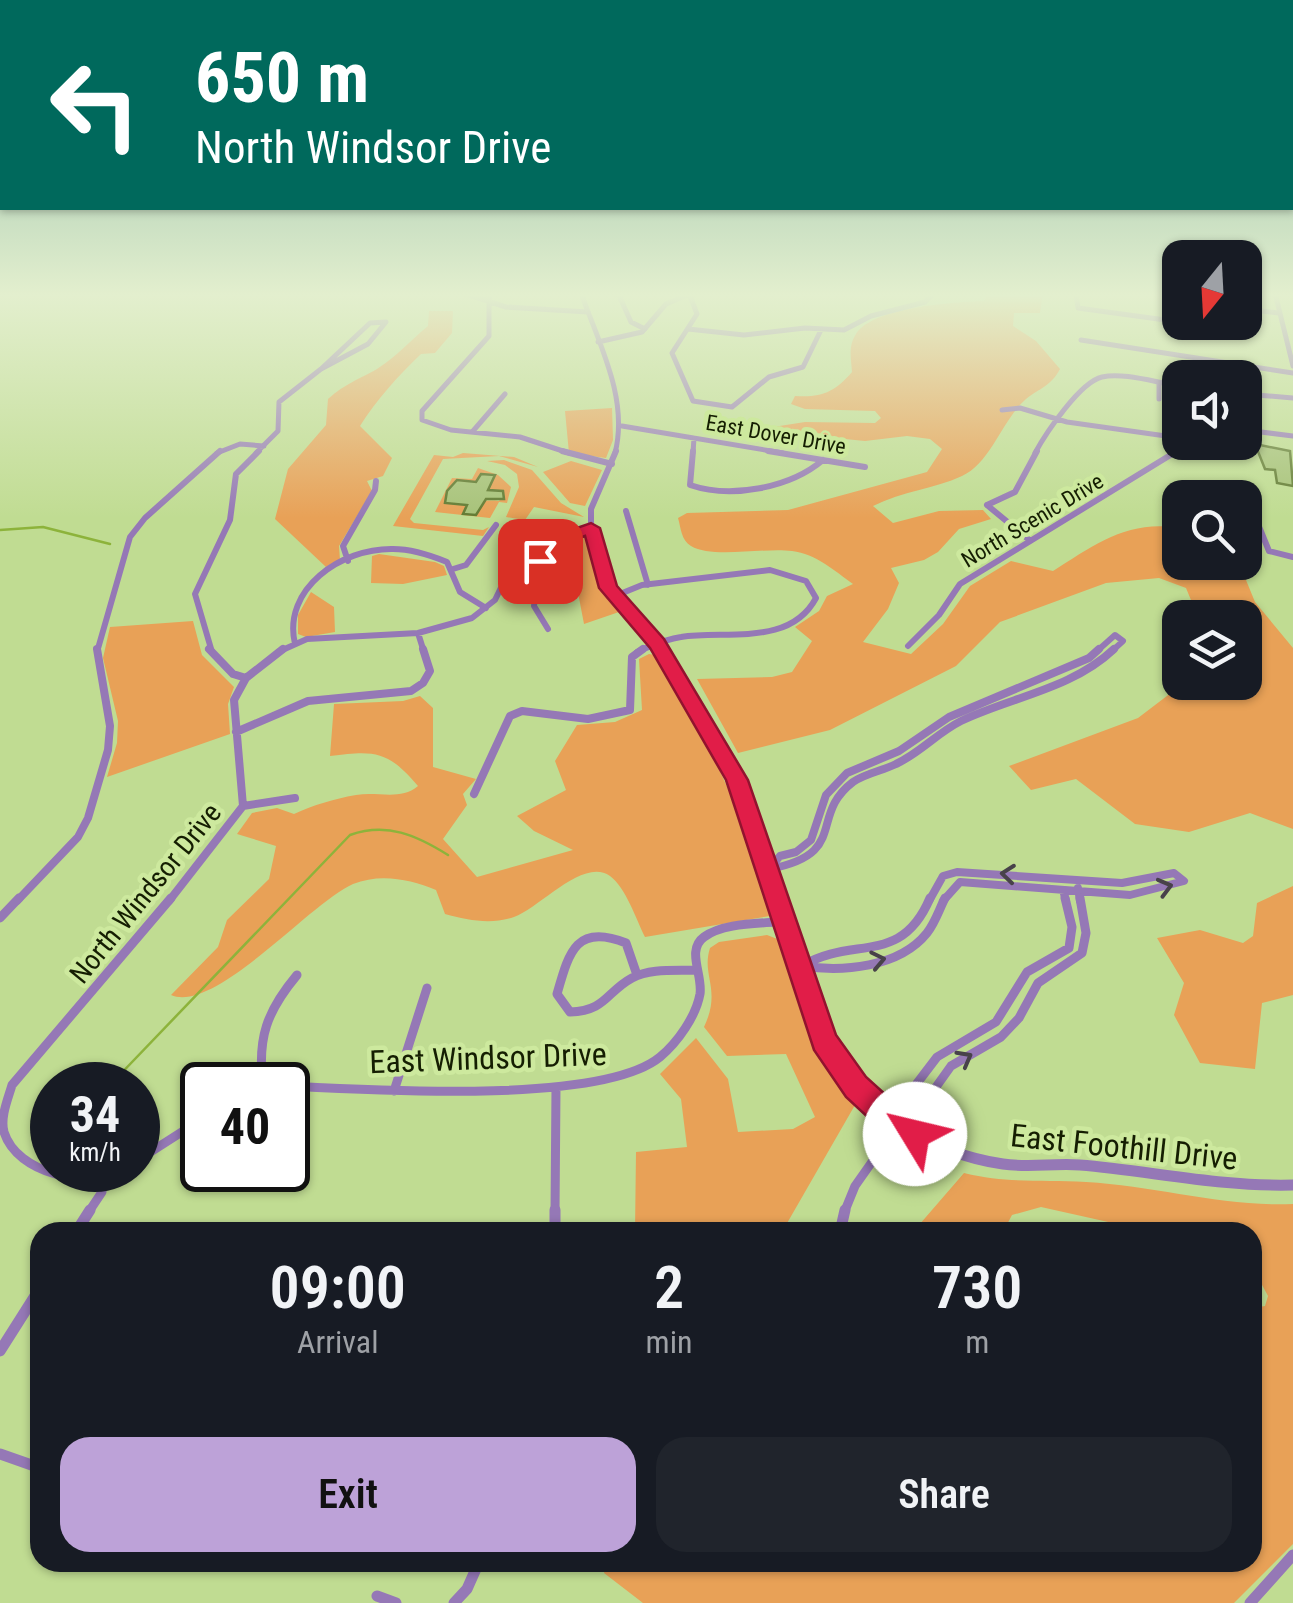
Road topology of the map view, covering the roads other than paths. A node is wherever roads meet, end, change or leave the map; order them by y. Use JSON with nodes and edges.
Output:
{"nodes":[{"id":1,"x":462,"y":368,"type":"edge"},
{"id":2,"x":605,"y":368,"type":"edge"},
{"id":3,"x":677,"y":368,"type":"edge"},
{"id":4,"x":800,"y":368,"type":"edge"},
{"id":5,"x":321,"y":369,"type":"edge"},
{"id":6,"x":1158,"y":384,"type":"junction"},
{"id":7,"x":1162,"y":384,"type":"edge"},
{"id":8,"x":505,"y":394,"type":"dead end"},
{"id":9,"x":1262,"y":395,"type":"edge"},
{"id":10,"x":1159,"y":398,"type":"dead end"},
{"id":11,"x":1293,"y":398,"type":"edge"},
{"id":12,"x":1002,"y":410,"type":"dead end"},
{"id":13,"x":1056,"y":419,"type":"junction"},
{"id":14,"x":622,"y":426,"type":"junction"},
{"id":15,"x":473,"y":431,"type":"junction"},
{"id":16,"x":1262,"y":432,"type":"edge"},
{"id":17,"x":1162,"y":435,"type":"edge"},
{"id":18,"x":1293,"y":436,"type":"edge"},
{"id":19,"x":694,"y":438,"type":"junction"},
{"id":20,"x":264,"y":446,"type":"junction"},
{"id":21,"x":823,"y":460,"type":"junction"},
{"id":22,"x":1163,"y":460,"type":"edge"},
{"id":23,"x":612,"y":464,"type":"junction"},
{"id":24,"x":865,"y":467,"type":"dead end"},
{"id":25,"x":376,"y":480,"type":"dead end"},
{"id":26,"x":626,"y":512,"type":"dead end"},
{"id":27,"x":496,"y":525,"type":"dead end"},
{"id":28,"x":591,"y":528,"type":"junction"},
{"id":29,"x":1262,"y":537,"type":"edge"},
{"id":30,"x":1028,"y":540,"type":"junction"},
{"id":31,"x":554,"y":541,"type":"junction"},
{"id":32,"x":1293,"y":557,"type":"edge"},
{"id":33,"x":348,"y":561,"type":"junction"},
{"id":34,"x":454,"y":569,"type":"junction"},
{"id":35,"x":648,"y":585,"type":"junction"},
{"id":36,"x":615,"y":596,"type":"junction"},
{"id":37,"x":486,"y":608,"type":"junction"},
{"id":38,"x":548,"y":628,"type":"dead end"},
{"id":39,"x":418,"y":633,"type":"junction"},
{"id":40,"x":295,"y":644,"type":"junction"},
{"id":41,"x":658,"y":644,"type":"junction"},
{"id":42,"x":908,"y":646,"type":"dead end"},
{"id":43,"x":246,"y":678,"type":"junction"},
{"id":44,"x":236,"y":732,"type":"junction"},
{"id":45,"x":908,"y":744,"type":"junction"},
{"id":46,"x":916,"y":751,"type":"junction"},
{"id":47,"x":474,"y":794,"type":"dead end"},
{"id":48,"x":295,"y":798,"type":"dead end"},
{"id":49,"x":244,"y":806,"type":"junction"},
{"id":50,"x":800,"y":849,"type":"junction"},
{"id":51,"x":808,"y":858,"type":"junction"},
{"id":52,"x":769,"y":869,"type":"junction"},
{"id":53,"x":1062,"y":885,"type":"junction"},
{"id":54,"x":1077,"y":886,"type":"junction"},
{"id":55,"x":0,"y":918,"type":"edge"},
{"id":56,"x":786,"y":922,"type":"junction"},
{"id":57,"x":802,"y":966,"type":"junction"},
{"id":58,"x":698,"y":970,"type":"junction"},
{"id":59,"x":297,"y":974,"type":"dead end"},
{"id":60,"x":637,"y":975,"type":"junction"},
{"id":61,"x":427,"y":988,"type":"dead end"},
{"id":62,"x":264,"y":1062,"type":"edge"},
{"id":63,"x":6,"y":1086,"type":"edge"},
{"id":64,"x":310,"y":1087,"type":"edge"},
{"id":65,"x":556,"y":1087,"type":"junction"},
{"id":66,"x":394,"y":1091,"type":"junction"},
{"id":67,"x":898,"y":1125,"type":"junction"},
{"id":68,"x":30,"y":1157,"type":"edge"},
{"id":69,"x":1293,"y":1185,"type":"edge"},
{"id":70,"x":102,"y":1192,"type":"edge"},
{"id":71,"x":82,"y":1222,"type":"edge"},
{"id":72,"x":555,"y":1222,"type":"edge"},
{"id":73,"x":841,"y":1222,"type":"edge"},
{"id":74,"x":30,"y":1304,"type":"edge"},
{"id":75,"x":0,"y":1350,"type":"edge"},
{"id":76,"x":0,"y":1454,"type":"edge"},
{"id":77,"x":30,"y":1464,"type":"edge"},
{"id":78,"x":1293,"y":1554,"type":"edge"},
{"id":79,"x":475,"y":1572,"type":"edge"},
{"id":80,"x":377,"y":1596,"type":"dead end"},
{"id":81,"x":396,"y":1603,"type":"edge"},
{"id":82,"x":454,"y":1603,"type":"edge"},
{"id":83,"x":1250,"y":1603,"type":"edge"}],
"edges":[{"from":1,"to":15,"type":"street"},
{"from":2,"to":14,"type":"street"},
{"from":3,"to":4,"type":"street"},
{"from":5,"to":20,"type":"street"},
{"from":6,"to":7,"type":"street"},
{"from":6,"to":10,"type":"street"},
{"from":6,"to":13,"type":"street"},
{"from":8,"to":15,"type":"street"},
{"from":9,"to":11,"type":"street"},
{"from":12,"to":13,"type":"street"},
{"from":13,"to":17,"type":"street"},
{"from":13,"to":30,"type":"street"},
{"from":14,"to":19,"type":"street","name":"East Dover Drive"},
{"from":14,"to":23,"type":"street"},
{"from":15,"to":23,"type":"street"},
{"from":16,"to":18,"type":"street"},
{"from":19,"to":21,"type":"street","name":"East Dover Drive"},
{"from":19,"to":21,"type":"street"},
{"from":20,"to":43,"type":"street"},
{"from":20,"to":55,"type":"street"},
{"from":21,"to":24,"type":"street","name":"East Dover Drive"},
{"from":22,"to":30,"type":"street","name":"North Scenic Drive"},
{"from":23,"to":28,"type":"street"},
{"from":25,"to":33,"type":"street"},
{"from":26,"to":35,"type":"street"},
{"from":27,"to":34,"type":"street"},
{"from":28,"to":31,"type":"street"},
{"from":28,"to":36,"type":"street"},
{"from":29,"to":32,"type":"street"},
{"from":30,"to":42,"type":"street","name":"North Scenic Drive"},
{"from":31,"to":37,"type":"street"},
{"from":31,"to":38,"type":"street"},
{"from":33,"to":34,"type":"street"},
{"from":33,"to":40,"type":"street"},
{"from":34,"to":37,"type":"street"},
{"from":35,"to":36,"type":"street"},
{"from":35,"to":41,"type":"street"},
{"from":36,"to":41,"type":"street","name":"East Foothill Drive"},
{"from":37,"to":39,"type":"street"},
{"from":39,"to":40,"type":"street"},
{"from":39,"to":44,"type":"street"},
{"from":40,"to":43,"type":"street"},
{"from":41,"to":47,"type":"street"},
{"from":41,"to":52,"type":"street","name":"East Foothill Drive"},
{"from":43,"to":44,"type":"street","name":"North Windsor Drive"},
{"from":44,"to":49,"type":"street","name":"North Windsor Drive"},
{"from":45,"to":46,"type":"street"},
{"from":45,"to":46,"type":"street"},
{"from":45,"to":50,"type":"street"},
{"from":46,"to":51,"type":"street"},
{"from":48,"to":49,"type":"street"},
{"from":49,"to":63,"type":"street","name":"North Windsor Drive"},
{"from":50,"to":51,"type":"street"},
{"from":50,"to":52,"type":"street"},
{"from":51,"to":52,"type":"street"},
{"from":52,"to":56,"type":"street","name":"East Foothill Drive"},
{"from":53,"to":54,"type":"street"},
{"from":57,"to":53,"type":"street","one_way":true},
{"from":53,"to":57,"type":"street","one_way":true},
{"from":53,"to":67,"type":"street"},
{"from":54,"to":54,"type":"street","one_way":true},
{"from":67,"to":54,"type":"street","one_way":true},
{"from":56,"to":57,"type":"street","name":"East Foothill Drive"},
{"from":56,"to":58,"type":"street","name":"East Windsor Drive"},
{"from":57,"to":67,"type":"street","name":"East Foothill Drive"},
{"from":58,"to":60,"type":"street"},
{"from":58,"to":65,"type":"street","name":"East Windsor Drive"},
{"from":59,"to":62,"type":"street"},
{"from":60,"to":60,"type":"street"},
{"from":61,"to":66,"type":"street"},
{"from":63,"to":68,"type":"street","name":"North Windsor Drive"},
{"from":64,"to":66,"type":"street","name":"East Windsor Drive"},
{"from":65,"to":66,"type":"street","name":"East Windsor Drive"},
{"from":65,"to":72,"type":"street"},
{"from":67,"to":69,"type":"street","name":"East Foothill Drive"},
{"from":67,"to":73,"type":"street"},
{"from":70,"to":71,"type":"street"},
{"from":74,"to":75,"type":"street"},
{"from":76,"to":77,"type":"street"},
{"from":78,"to":83,"type":"street"},
{"from":79,"to":82,"type":"street"},
{"from":80,"to":81,"type":"street"}]}
